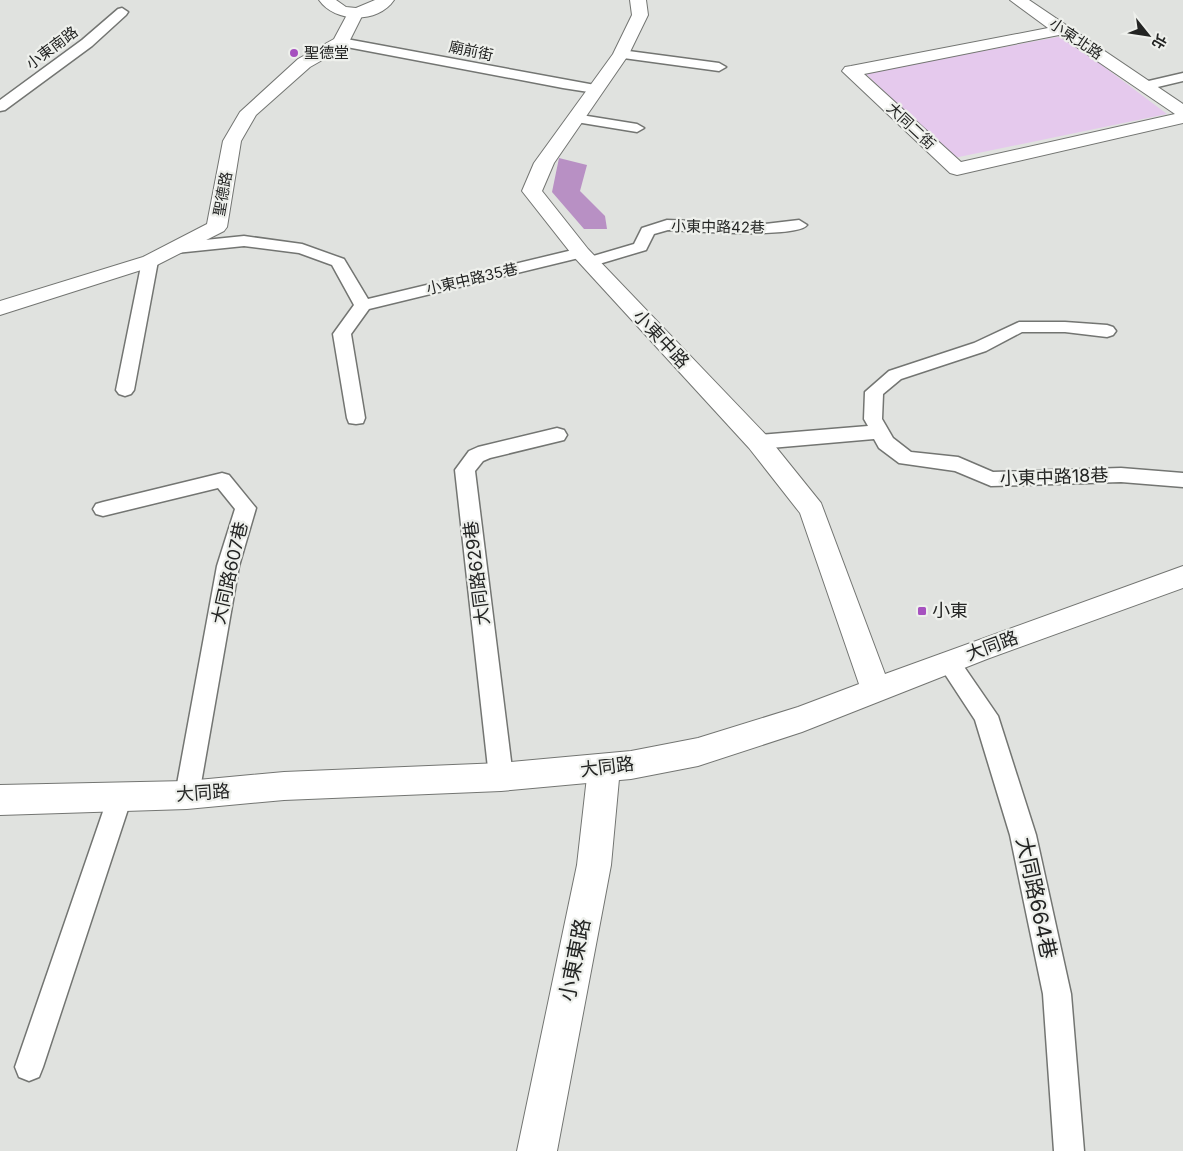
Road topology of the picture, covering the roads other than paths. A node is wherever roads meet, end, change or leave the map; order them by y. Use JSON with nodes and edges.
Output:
{"nodes":[{"id":1,"x":327,"y":0,"type":"edge"},
{"id":2,"x":386,"y":0,"type":"edge"},
{"id":3,"x":638,"y":0,"type":"edge"},
{"id":4,"x":1018,"y":0,"type":"edge"},
{"id":5,"x":122,"y":12,"type":"dead end"},
{"id":6,"x":355,"y":14,"type":"junction"},
{"id":7,"x":1062,"y":30,"type":"junction"},
{"id":8,"x":341,"y":42,"type":"junction"},
{"id":9,"x":621,"y":54,"type":"junction"},
{"id":10,"x":719,"y":67,"type":"dead end"},
{"id":11,"x":1183,"y":77,"type":"edge"},
{"id":12,"x":1145,"y":86,"type":"junction"},
{"id":13,"x":595,"y":89,"type":"junction"},
{"id":14,"x":1,"y":106,"type":"edge"},
{"id":15,"x":1183,"y":112,"type":"edge"},
{"id":16,"x":575,"y":118,"type":"junction"},
{"id":17,"x":1183,"y":118,"type":"edge"},
{"id":18,"x":637,"y":128,"type":"dead end"},
{"id":19,"x":799,"y":224,"type":"dead end"},
{"id":20,"x":176,"y":248,"type":"junction"},
{"id":21,"x":585,"y":258,"type":"junction"},
{"id":22,"x":150,"y":261,"type":"junction"},
{"id":23,"x":363,"y":305,"type":"junction"},
{"id":24,"x":0,"y":308,"type":"edge"},
{"id":25,"x":1107,"y":330,"type":"dead end"},
{"id":26,"x":125,"y":390,"type":"dead end"},
{"id":27,"x":356,"y":418,"type":"dead end"},
{"id":28,"x":880,"y":432,"type":"junction"},
{"id":29,"x":558,"y":435,"type":"dead end"},
{"id":30,"x":758,"y":442,"type":"junction"},
{"id":31,"x":1183,"y":480,"type":"edge"},
{"id":32,"x":104,"y":509,"type":"dead end"},
{"id":33,"x":1183,"y":578,"type":"edge"},
{"id":34,"x":948,"y":662,"type":"junction"},
{"id":35,"x":876,"y":690,"type":"junction"},
{"id":36,"x":604,"y":768,"type":"junction"},
{"id":37,"x":501,"y":777,"type":"junction"},
{"id":38,"x":187,"y":795,"type":"junction"},
{"id":39,"x":120,"y":796,"type":"junction"},
{"id":40,"x":0,"y":800,"type":"edge"},
{"id":41,"x":30,"y":1068,"type":"dead end"},
{"id":42,"x":537,"y":1151,"type":"edge"},
{"id":43,"x":1069,"y":1151,"type":"edge"}],
"edges":[{"from":1,"to":6,"type":"street"},
{"from":2,"to":6,"type":"street"},
{"from":3,"to":9,"type":"street","name":"小東中路"},
{"from":4,"to":7,"type":"street","name":"小東北路"},
{"from":5,"to":14,"type":"lane","name":"小東南路"},
{"from":6,"to":8,"type":"street"},
{"from":7,"to":12,"type":"street","name":"小東北路"},
{"from":7,"to":17,"type":"street","name":"大同二街"},
{"from":8,"to":13,"type":"lane","name":"廟前街"},
{"from":8,"to":20,"type":"street","name":"聖德路"},
{"from":9,"to":10,"type":"lane"},
{"from":9,"to":13,"type":"street","name":"小東中路"},
{"from":11,"to":12,"type":"lane"},
{"from":12,"to":15,"type":"street","name":"小東北路"},
{"from":13,"to":16,"type":"street","name":"小東中路"},
{"from":16,"to":18,"type":"lane"},
{"from":16,"to":21,"type":"street","name":"小東中路"},
{"from":19,"to":21,"type":"lane","name":"小東中路42巷"},
{"from":20,"to":22,"type":"street","name":"聖德路"},
{"from":20,"to":23,"type":"lane"},
{"from":21,"to":23,"type":"lane","name":"小東中路35巷"},
{"from":21,"to":30,"type":"street","name":"小東中路"},
{"from":22,"to":24,"type":"street","name":"聖德路"},
{"from":22,"to":26,"type":"lane"},
{"from":23,"to":27,"type":"lane"},
{"from":25,"to":28,"type":"lane","name":"小東中路18巷"},
{"from":28,"to":30,"type":"lane"},
{"from":28,"to":31,"type":"lane","name":"小東中路18巷"},
{"from":29,"to":37,"type":"lane","name":"大同路629巷"},
{"from":30,"to":35,"type":"street","name":"小東中路"},
{"from":32,"to":38,"type":"lane","name":"大同路607巷"},
{"from":33,"to":34,"type":"street","name":"大同路"},
{"from":34,"to":35,"type":"street","name":"大同路"},
{"from":34,"to":43,"type":"lane","name":"大同路664巷"},
{"from":35,"to":36,"type":"street","name":"大同路"},
{"from":36,"to":37,"type":"street","name":"大同路"},
{"from":36,"to":42,"type":"street","name":"小東東路"},
{"from":37,"to":38,"type":"street","name":"大同路"},
{"from":38,"to":39,"type":"street","name":"大同路"},
{"from":39,"to":40,"type":"street","name":"大同路"},
{"from":39,"to":41,"type":"lane"}]}
